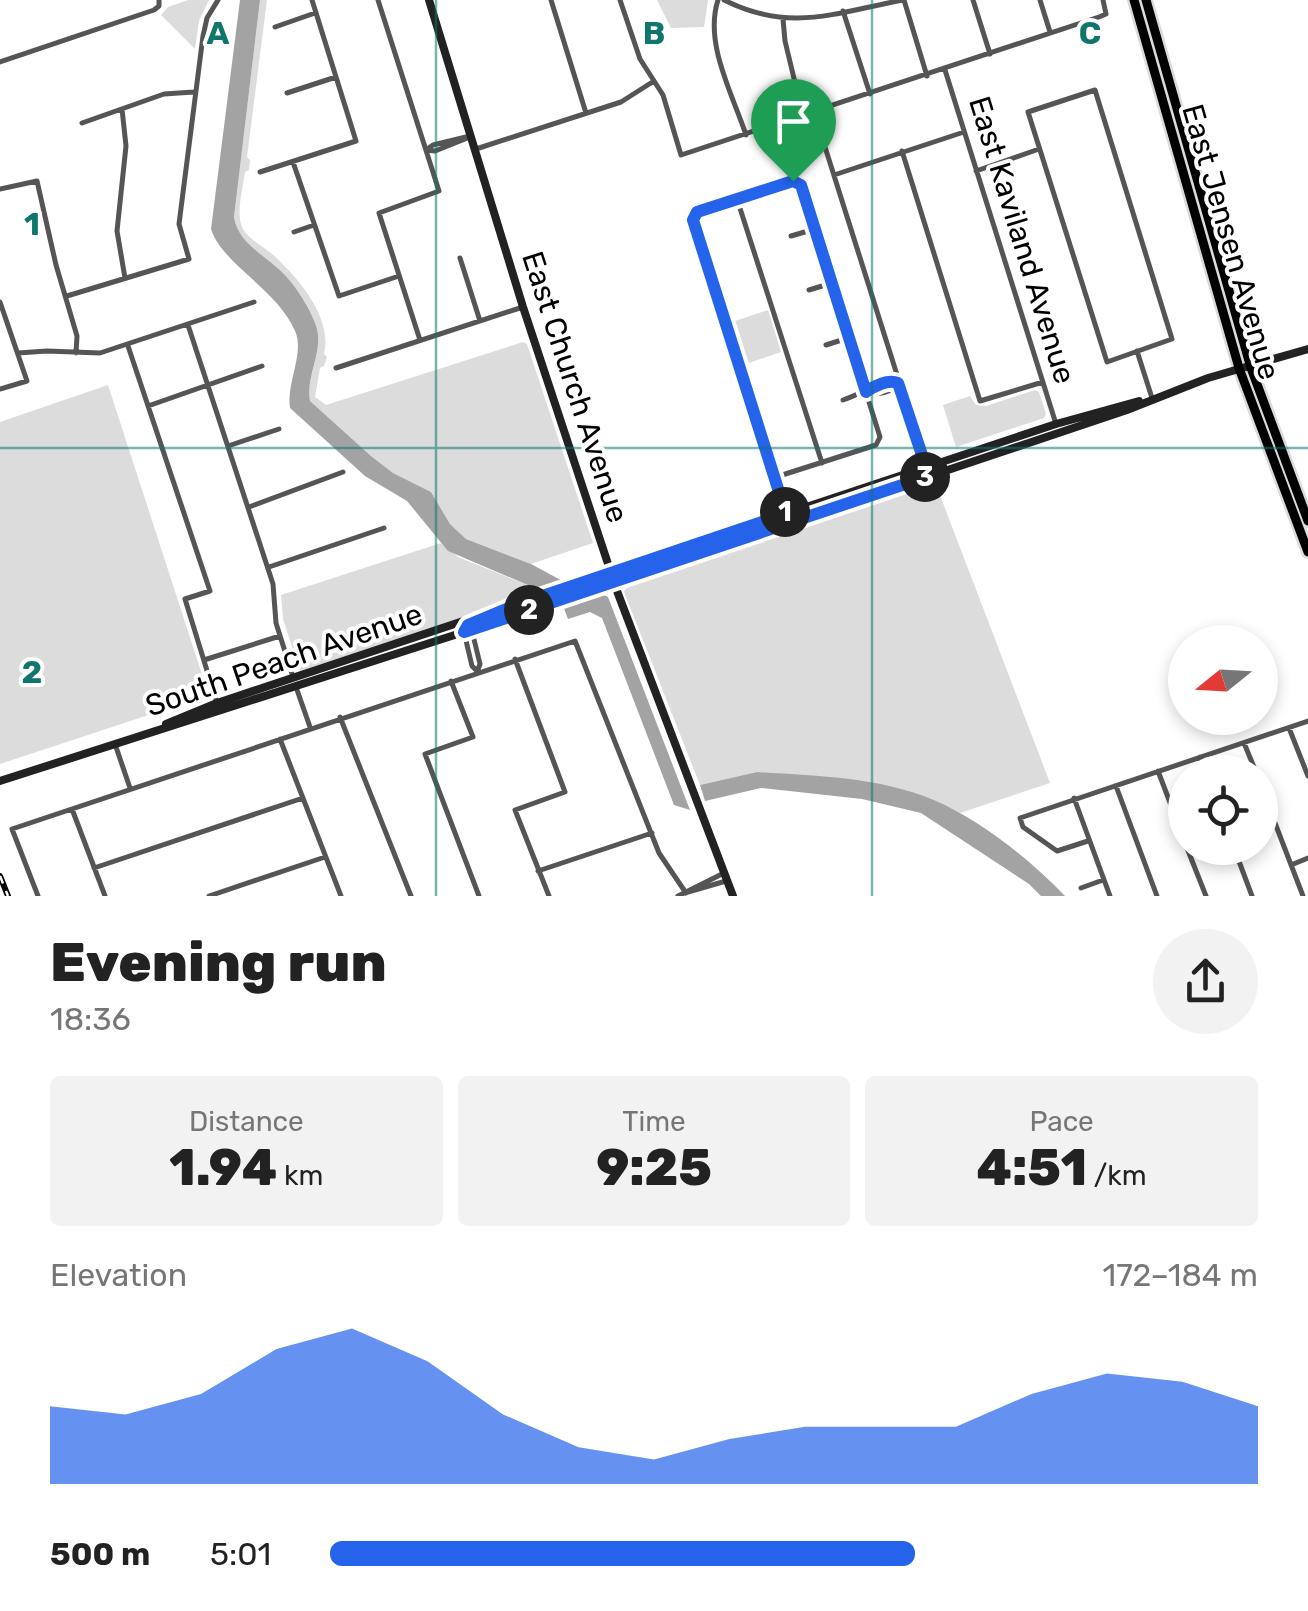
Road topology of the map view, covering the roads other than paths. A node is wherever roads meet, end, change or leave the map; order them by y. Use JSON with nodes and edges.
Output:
{"nodes":[{"id":1,"x":218,"y":0,"type":"edge"},
{"id":2,"x":312,"y":0,"type":"edge"},
{"id":3,"x":378,"y":0,"type":"edge"},
{"id":4,"x":429,"y":0,"type":"edge"},
{"id":5,"x":551,"y":0,"type":"edge"},
{"id":6,"x":620,"y":0,"type":"edge"},
{"id":7,"x":721,"y":0,"type":"edge"},
{"id":8,"x":903,"y":0,"type":"edge"},
{"id":9,"x":973,"y":0,"type":"edge"},
{"id":10,"x":1040,"y":0,"type":"edge"},
{"id":11,"x":1103,"y":0,"type":"edge"},
{"id":12,"x":1134,"y":0,"type":"edge"},
{"id":13,"x":1146,"y":0,"type":"edge"},
{"id":14,"x":159,"y":3,"type":"edge"},
{"id":15,"x":316,"y":12,"type":"junction"},
{"id":16,"x":844,"y":12,"type":"junction"},
{"id":17,"x":783,"y":19,"type":"junction"},
{"id":18,"x":275,"y":27,"type":"dead end"},
{"id":19,"x":1050,"y":32,"type":"junction"},
{"id":20,"x":990,"y":54,"type":"junction"},
{"id":21,"x":0,"y":60,"type":"edge"},
{"id":22,"x":944,"y":70,"type":"junction"},
{"id":23,"x":928,"y":76,"type":"junction"},
{"id":24,"x":336,"y":77,"type":"junction"},
{"id":25,"x":654,"y":81,"type":"junction"},
{"id":26,"x":195,"y":92,"type":"junction"},
{"id":27,"x":287,"y":93,"type":"dead end"},
{"id":28,"x":870,"y":94,"type":"junction"},
{"id":29,"x":122,"y":109,"type":"junction"},
{"id":30,"x":586,"y":113,"type":"junction"},
{"id":31,"x":808,"y":115,"type":"junction"},
{"id":32,"x":82,"y":122,"type":"dead end"},
{"id":33,"x":964,"y":132,"type":"junction"},
{"id":34,"x":746,"y":134,"type":"junction"},
{"id":35,"x":472,"y":136,"type":"junction"},
{"id":36,"x":476,"y":149,"type":"junction"},
{"id":37,"x":1040,"y":149,"type":"junction"},
{"id":38,"x":426,"y":150,"type":"junction"},
{"id":39,"x":902,"y":151,"type":"junction"},
{"id":40,"x":293,"y":162,"type":"junction"},
{"id":41,"x":976,"y":170,"type":"junction"},
{"id":42,"x":260,"y":172,"type":"dead end"},
{"id":43,"x":834,"y":175,"type":"junction"},
{"id":44,"x":0,"y":189,"type":"edge"},
{"id":45,"x":737,"y":199,"type":"junction"},
{"id":46,"x":693,"y":217,"type":"junction"},
{"id":47,"x":684,"y":222,"type":"dead end"},
{"id":48,"x":314,"y":225,"type":"junction"},
{"id":49,"x":815,"y":229,"type":"junction"},
{"id":50,"x":294,"y":232,"type":"dead end"},
{"id":51,"x":791,"y":236,"type":"dead end"},
{"id":52,"x":460,"y":258,"type":"dead end"},
{"id":53,"x":399,"y":276,"type":"junction"},
{"id":54,"x":126,"y":278,"type":"junction"},
{"id":55,"x":832,"y":283,"type":"junction"},
{"id":56,"x":809,"y":290,"type":"dead end"},
{"id":57,"x":67,"y":296,"type":"junction"},
{"id":58,"x":0,"y":302,"type":"edge"},
{"id":59,"x":254,"y":302,"type":"dead end"},
{"id":60,"x":523,"y":306,"type":"junction"},
{"id":61,"x":480,"y":321,"type":"junction"},
{"id":62,"x":188,"y":325,"type":"junction"},
{"id":63,"x":848,"y":338,"type":"junction"},
{"id":64,"x":420,"y":340,"type":"junction"},
{"id":65,"x":826,"y":345,"type":"dead end"},
{"id":66,"x":128,"y":346,"type":"junction"},
{"id":67,"x":1308,"y":348,"type":"edge"},
{"id":68,"x":1137,"y":351,"type":"junction"},
{"id":69,"x":18,"y":353,"type":"junction"},
{"id":70,"x":76,"y":353,"type":"junction"},
{"id":71,"x":262,"y":366,"type":"dead end"},
{"id":72,"x":336,"y":368,"type":"dead end"},
{"id":73,"x":1239,"y":368,"type":"junction"},
{"id":74,"x":1251,"y":368,"type":"junction"},
{"id":75,"x":1043,"y":382,"type":"junction"},
{"id":76,"x":898,"y":383,"type":"junction"},
{"id":77,"x":208,"y":386,"type":"junction"},
{"id":78,"x":0,"y":389,"type":"edge"},
{"id":79,"x":866,"y":392,"type":"junction"},
{"id":80,"x":1152,"y":398,"type":"junction"},
{"id":81,"x":843,"y":400,"type":"dead end"},
{"id":82,"x":148,"y":406,"type":"junction"},
{"id":83,"x":1056,"y":424,"type":"junction"},
{"id":84,"x":279,"y":429,"type":"dead end"},
{"id":85,"x":228,"y":446,"type":"junction"},
{"id":86,"x":822,"y":463,"type":"junction"},
{"id":87,"x":343,"y":472,"type":"dead end"},
{"id":88,"x":928,"y":472,"type":"junction"},
{"id":89,"x":776,"y":477,"type":"junction"},
{"id":90,"x":248,"y":507,"type":"junction"},
{"id":91,"x":786,"y":514,"type":"junction"},
{"id":92,"x":755,"y":524,"type":"junction"},
{"id":93,"x":1305,"y":524,"type":"edge"},
{"id":94,"x":384,"y":528,"type":"dead end"},
{"id":95,"x":1308,"y":552,"type":"edge"},
{"id":96,"x":696,"y":553,"type":"junction"},
{"id":97,"x":268,"y":567,"type":"junction"},
{"id":98,"x":612,"y":577,"type":"junction"},
{"id":99,"x":571,"y":591,"type":"junction"},
{"id":100,"x":516,"y":605,"type":"junction"},
{"id":101,"x":468,"y":631,"type":"junction"},
{"id":102,"x":280,"y":636,"type":"junction"},
{"id":103,"x":515,"y":659,"type":"junction"},
{"id":104,"x":204,"y":660,"type":"junction"},
{"id":105,"x":478,"y":672,"type":"junction"},
{"id":106,"x":451,"y":681,"type":"junction"},
{"id":107,"x":294,"y":682,"type":"junction"},
{"id":108,"x":217,"y":703,"type":"junction"},
{"id":109,"x":340,"y":718,"type":"junction"},
{"id":110,"x":1308,"y":722,"type":"edge"},
{"id":111,"x":310,"y":727,"type":"junction"},
{"id":112,"x":1289,"y":728,"type":"junction"},
{"id":113,"x":280,"y":739,"type":"junction"},
{"id":114,"x":1244,"y":743,"type":"junction"},
{"id":115,"x":115,"y":744,"type":"junction"},
{"id":116,"x":1206,"y":755,"type":"edge"},
{"id":117,"x":1249,"y":755,"type":"edge"},
{"id":118,"x":1168,"y":768,"type":"edge"},
{"id":119,"x":1158,"y":771,"type":"junction"},
{"id":120,"x":1308,"y":776,"type":"edge"},
{"id":121,"x":0,"y":781,"type":"edge"},
{"id":122,"x":1116,"y":785,"type":"junction"},
{"id":123,"x":130,"y":788,"type":"junction"},
{"id":124,"x":1168,"y":797,"type":"edge"},
{"id":125,"x":303,"y":798,"type":"junction"},
{"id":126,"x":1074,"y":798,"type":"junction"},
{"id":127,"x":72,"y":809,"type":"junction"},
{"id":128,"x":1278,"y":831,"type":"edge"},
{"id":129,"x":652,"y":834,"type":"junction"},
{"id":130,"x":1088,"y":841,"type":"junction"},
{"id":131,"x":326,"y":857,"type":"junction"},
{"id":132,"x":1308,"y":858,"type":"edge"},
{"id":133,"x":1194,"y":865,"type":"edge"},
{"id":134,"x":1240,"y":865,"type":"edge"},
{"id":135,"x":1291,"y":865,"type":"junction"},
{"id":136,"x":94,"y":868,"type":"junction"},
{"id":137,"x":538,"y":871,"type":"junction"},
{"id":138,"x":726,"y":877,"type":"junction"},
{"id":139,"x":1104,"y":880,"type":"junction"},
{"id":140,"x":1081,"y":888,"type":"dead end"},
{"id":141,"x":682,"y":894,"type":"edge"},
{"id":142,"x":38,"y":896,"type":"edge"},
{"id":143,"x":105,"y":896,"type":"edge"},
{"id":144,"x":210,"y":896,"type":"edge"},
{"id":145,"x":341,"y":896,"type":"edge"},
{"id":146,"x":410,"y":896,"type":"edge"},
{"id":147,"x":479,"y":896,"type":"edge"},
{"id":148,"x":548,"y":896,"type":"edge"},
{"id":149,"x":733,"y":896,"type":"edge"},
{"id":150,"x":1110,"y":896,"type":"edge"},
{"id":151,"x":1157,"y":896,"type":"edge"},
{"id":152,"x":1206,"y":896,"type":"edge"},
{"id":153,"x":1252,"y":896,"type":"edge"},
{"id":154,"x":1303,"y":896,"type":"edge"}],
"edges":[{"from":1,"to":26,"type":"street"},
{"from":2,"to":15,"type":"street"},
{"from":3,"to":38,"type":"street"},
{"from":4,"to":35,"type":"street","name":"East Church Avenue"},
{"from":5,"to":30,"type":"street"},
{"from":6,"to":25,"type":"street"},
{"from":7,"to":17,"type":"street"},
{"from":7,"to":34,"type":"street"},
{"from":8,"to":16,"type":"street"},
{"from":8,"to":23,"type":"street"},
{"from":9,"to":20,"type":"street"},
{"from":10,"to":19,"type":"street"},
{"from":11,"to":19,"type":"street"},
{"from":12,"to":73,"type":"main road","name":"East Jensen Avenue"},
{"from":13,"to":74,"type":"main road","name":"East Jensen Avenue"},
{"from":14,"to":21,"type":"street"},
{"from":15,"to":18,"type":"street"},
{"from":15,"to":24,"type":"street"},
{"from":16,"to":17,"type":"street"},
{"from":16,"to":28,"type":"street"},
{"from":17,"to":31,"type":"street"},
{"from":19,"to":20,"type":"street"},
{"from":20,"to":22,"type":"street"},
{"from":22,"to":23,"type":"street"},
{"from":22,"to":33,"type":"street","name":"East Kaviland Avenue"},
{"from":23,"to":28,"type":"street"},
{"from":24,"to":27,"type":"street"},
{"from":24,"to":40,"type":"street"},
{"from":25,"to":30,"type":"street"},
{"from":25,"to":34,"type":"street"},
{"from":26,"to":29,"type":"street"},
{"from":26,"to":54,"type":"street"},
{"from":28,"to":31,"type":"street"},
{"from":29,"to":32,"type":"street"},
{"from":29,"to":54,"type":"street"},
{"from":30,"to":36,"type":"street"},
{"from":31,"to":34,"type":"street"},
{"from":31,"to":43,"type":"street"},
{"from":33,"to":39,"type":"street"},
{"from":33,"to":41,"type":"street","name":"East Kaviland Avenue"},
{"from":35,"to":36,"type":"street","name":"East Church Avenue"},
{"from":35,"to":38,"type":"street"},
{"from":36,"to":60,"type":"street","name":"East Church Avenue"},
{"from":37,"to":41,"type":"street"},
{"from":37,"to":68,"type":"street"},
{"from":37,"to":68,"type":"street"},
{"from":38,"to":53,"type":"street"},
{"from":39,"to":43,"type":"street"},
{"from":39,"to":75,"type":"street"},
{"from":40,"to":42,"type":"street"},
{"from":40,"to":48,"type":"street"},
{"from":41,"to":75,"type":"street","name":"East Kaviland Avenue"},
{"from":43,"to":76,"type":"street"},
{"from":44,"to":57,"type":"street"},
{"from":45,"to":46,"type":"street"},
{"from":45,"to":49,"type":"street"},
{"from":45,"to":86,"type":"street"},
{"from":46,"to":47,"type":"street"},
{"from":46,"to":89,"type":"street"},
{"from":48,"to":50,"type":"street"},
{"from":48,"to":53,"type":"street"},
{"from":49,"to":51,"type":"street"},
{"from":49,"to":55,"type":"street"},
{"from":52,"to":61,"type":"street"},
{"from":53,"to":64,"type":"street"},
{"from":54,"to":57,"type":"street"},
{"from":55,"to":56,"type":"street"},
{"from":55,"to":63,"type":"street"},
{"from":57,"to":70,"type":"street"},
{"from":58,"to":69,"type":"street"},
{"from":59,"to":62,"type":"street"},
{"from":60,"to":61,"type":"street"},
{"from":60,"to":98,"type":"street","name":"East Church Avenue"},
{"from":61,"to":64,"type":"street"},
{"from":62,"to":66,"type":"street"},
{"from":62,"to":77,"type":"street"},
{"from":63,"to":65,"type":"street"},
{"from":63,"to":79,"type":"street"},
{"from":64,"to":72,"type":"street"},
{"from":66,"to":70,"type":"street"},
{"from":66,"to":82,"type":"street"},
{"from":67,"to":74,"type":"street","name":"South Peach Avenue"},
{"from":68,"to":80,"type":"street"},
{"from":69,"to":70,"type":"street"},
{"from":69,"to":78,"type":"street"},
{"from":71,"to":77,"type":"street"},
{"from":73,"to":74,"type":"street","name":"South Peach Avenue"},
{"from":73,"to":80,"type":"street","name":"South Peach Avenue"},
{"from":73,"to":93,"type":"main road","name":"East Jensen Avenue"},
{"from":74,"to":93,"type":"main road","name":"East Jensen Avenue"},
{"from":75,"to":83,"type":"street","name":"East Kaviland Avenue"},
{"from":76,"to":79,"type":"street"},
{"from":76,"to":88,"type":"street"},
{"from":77,"to":82,"type":"street"},
{"from":77,"to":85,"type":"street"},
{"from":79,"to":81,"type":"street"},
{"from":79,"to":86,"type":"street"},
{"from":80,"to":83,"type":"street","name":"South Peach Avenue"},
{"from":80,"to":88,"type":"street","name":"South Peach Avenue"},
{"from":82,"to":104,"type":"street"},
{"from":83,"to":88,"type":"street","name":"South Peach Avenue"},
{"from":84,"to":85,"type":"street"},
{"from":85,"to":90,"type":"street"},
{"from":86,"to":89,"type":"street"},
{"from":87,"to":90,"type":"street"},
{"from":88,"to":91,"type":"street","name":"South Peach Avenue"},
{"from":88,"to":96,"type":"street","name":"South Peach Avenue"},
{"from":89,"to":91,"type":"street"},
{"from":90,"to":97,"type":"street"},
{"from":91,"to":92,"type":"street","name":"South Peach Avenue"},
{"from":92,"to":96,"type":"street"},
{"from":92,"to":98,"type":"street","name":"South Peach Avenue"},
{"from":93,"to":95,"type":"main road","name":"East Jensen Avenue"},
{"from":94,"to":97,"type":"street"},
{"from":96,"to":98,"type":"street","name":"South Peach Avenue"},
{"from":97,"to":102,"type":"street"},
{"from":98,"to":99,"type":"street","name":"South Peach Avenue"},
{"from":98,"to":138,"type":"street","name":"East Church Avenue"},
{"from":99,"to":100,"type":"street","name":"South Peach Avenue"},
{"from":99,"to":101,"type":"street","name":"South Peach Avenue"},
{"from":100,"to":101,"type":"street"},
{"from":100,"to":107,"type":"street","name":"South Peach Avenue"},
{"from":101,"to":105,"type":"street"},
{"from":101,"to":107,"type":"street","name":"South Peach Avenue"},
{"from":102,"to":104,"type":"street"},
{"from":102,"to":107,"type":"street"},
{"from":103,"to":105,"type":"street"},
{"from":103,"to":129,"type":"street"},
{"from":103,"to":137,"type":"street"},
{"from":104,"to":108,"type":"street"},
{"from":105,"to":106,"type":"street"},
{"from":106,"to":109,"type":"street"},
{"from":106,"to":147,"type":"street"},
{"from":107,"to":108,"type":"street","name":"South Peach Avenue"},
{"from":107,"to":111,"type":"street"},
{"from":107,"to":115,"type":"street","name":"South Peach Avenue"},
{"from":108,"to":115,"type":"street","name":"South Peach Avenue"},
{"from":109,"to":111,"type":"street"},
{"from":109,"to":146,"type":"street"},
{"from":110,"to":112,"type":"street"},
{"from":111,"to":113,"type":"street"},
{"from":112,"to":114,"type":"street"},
{"from":112,"to":120,"type":"street"},
{"from":113,"to":123,"type":"street"},
{"from":113,"to":125,"type":"street"},
{"from":114,"to":116,"type":"street"},
{"from":114,"to":117,"type":"street"},
{"from":115,"to":121,"type":"street","name":"South Peach Avenue"},
{"from":115,"to":123,"type":"street"},
{"from":118,"to":119,"type":"street"},
{"from":119,"to":122,"type":"street"},
{"from":119,"to":124,"type":"street"},
{"from":122,"to":126,"type":"street"},
{"from":122,"to":151,"type":"street"},
{"from":123,"to":127,"type":"street"},
{"from":125,"to":131,"type":"street"},
{"from":125,"to":136,"type":"street"},
{"from":126,"to":130,"type":"street"},
{"from":126,"to":130,"type":"street"},
{"from":127,"to":136,"type":"street"},
{"from":127,"to":142,"type":"street"},
{"from":128,"to":135,"type":"street"},
{"from":129,"to":137,"type":"street"},
{"from":129,"to":141,"type":"street"},
{"from":130,"to":139,"type":"street"},
{"from":131,"to":144,"type":"street"},
{"from":131,"to":145,"type":"street"},
{"from":132,"to":135,"type":"street"},
{"from":133,"to":152,"type":"street"},
{"from":134,"to":153,"type":"street"},
{"from":135,"to":154,"type":"street"},
{"from":136,"to":143,"type":"street"},
{"from":137,"to":148,"type":"street"},
{"from":138,"to":141,"type":"street"},
{"from":138,"to":149,"type":"street","name":"East Church Avenue"},
{"from":139,"to":140,"type":"street"},
{"from":139,"to":150,"type":"street"}]}
